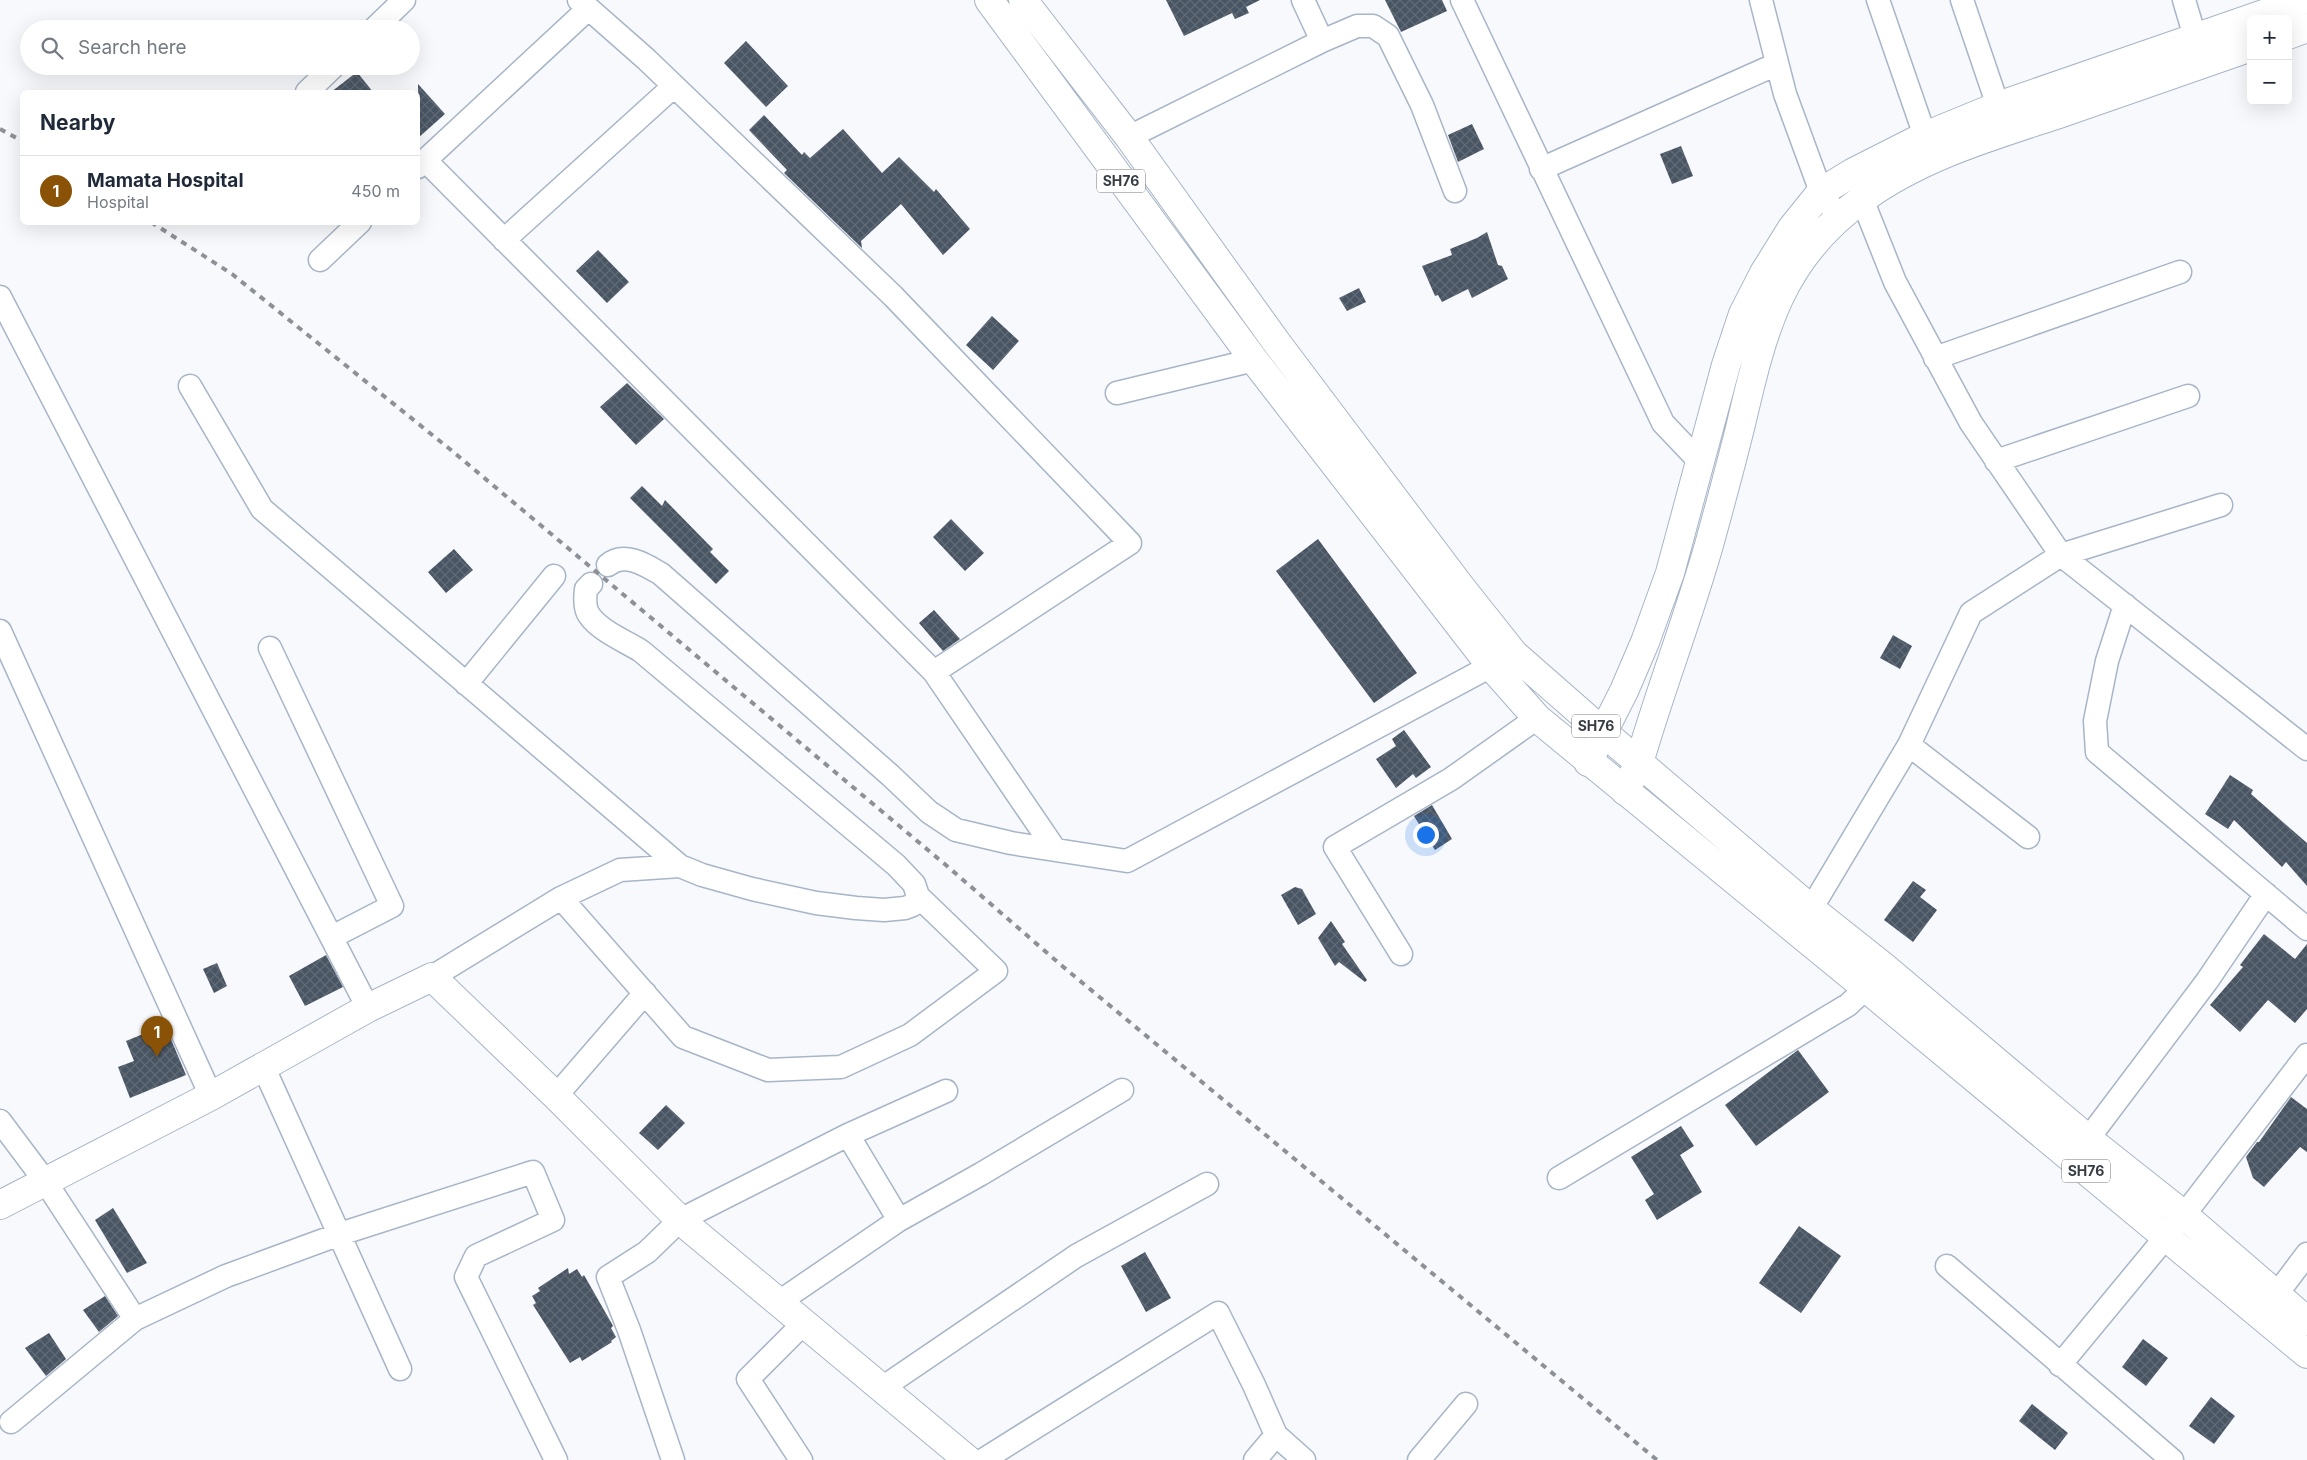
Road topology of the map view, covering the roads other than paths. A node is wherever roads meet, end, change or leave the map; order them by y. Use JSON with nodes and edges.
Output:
{"nodes":[{"id":1,"x":404,"y":0,"type":"edge"},
{"id":2,"x":989,"y":0,"type":"edge"},
{"id":3,"x":1023,"y":0,"type":"edge"},
{"id":4,"x":1303,"y":0,"type":"edge"},
{"id":5,"x":1462,"y":0,"type":"edge"},
{"id":6,"x":1761,"y":0,"type":"edge"},
{"id":7,"x":1878,"y":0,"type":"edge"},
{"id":8,"x":1962,"y":0,"type":"edge"},
{"id":9,"x":2184,"y":0,"type":"edge"},
{"id":10,"x":2304,"y":0,"type":"edge"},
{"id":11,"x":584,"y":5,"type":"edge"},
{"id":12,"x":383,"y":20,"type":"edge"},
{"id":13,"x":2307,"y":28,"type":"edge"},
{"id":14,"x":2292,"y":34,"type":"edge"},
{"id":15,"x":2195,"y":38,"type":"junction"},
{"id":16,"x":1322,"y":41,"type":"junction"},
{"id":17,"x":2247,"y":49,"type":"edge"},
{"id":18,"x":1777,"y":64,"type":"junction"},
{"id":19,"x":2204,"y":64,"type":"junction"},
{"id":20,"x":325,"y":75,"type":"edge"},
{"id":21,"x":674,"y":86,"type":"junction"},
{"id":22,"x":309,"y":90,"type":"edge"},
{"id":23,"x":1998,"y":106,"type":"junction"},
{"id":24,"x":1925,"y":136,"type":"junction"},
{"id":25,"x":1129,"y":137,"type":"junction"},
{"id":26,"x":421,"y":164,"type":"edge"},
{"id":27,"x":1541,"y":169,"type":"junction"},
{"id":28,"x":1455,"y":191,"type":"dead end"},
{"id":29,"x":1821,"y":192,"type":"junction"},
{"id":30,"x":1862,"y":199,"type":"junction"},
{"id":31,"x":1839,"y":218,"type":"junction"},
{"id":32,"x":357,"y":225,"type":"edge"},
{"id":33,"x":504,"y":240,"type":"junction"},
{"id":34,"x":320,"y":260,"type":"dead end"},
{"id":35,"x":2180,"y":272,"type":"dead end"},
{"id":36,"x":0,"y":297,"type":"edge"},
{"id":37,"x":1935,"y":358,"type":"junction"},
{"id":38,"x":1254,"y":360,"type":"junction"},
{"id":39,"x":190,"y":386,"type":"dead end"},
{"id":40,"x":1117,"y":393,"type":"dead end"},
{"id":41,"x":2188,"y":396,"type":"dead end"},
{"id":42,"x":1996,"y":461,"type":"junction"},
{"id":43,"x":1701,"y":463,"type":"junction"},
{"id":44,"x":2221,"y":505,"type":"dead end"},
{"id":45,"x":2061,"y":555,"type":"junction"},
{"id":46,"x":608,"y":565,"type":"dead end"},
{"id":47,"x":554,"y":576,"type":"dead end"},
{"id":48,"x":591,"y":584,"type":"dead end"},
{"id":49,"x":2125,"y":605,"type":"junction"},
{"id":50,"x":0,"y":631,"type":"edge"},
{"id":51,"x":270,"y":648,"type":"dead end"},
{"id":52,"x":1491,"y":666,"type":"junction"},
{"id":53,"x":934,"y":672,"type":"junction"},
{"id":54,"x":466,"y":684,"type":"junction"},
{"id":55,"x":1536,"y":718,"type":"junction"},
{"id":56,"x":1603,"y":732,"type":"junction"},
{"id":57,"x":1909,"y":744,"type":"junction"},
{"id":58,"x":2307,"y":749,"type":"edge"},
{"id":59,"x":1588,"y":762,"type":"junction"},
{"id":60,"x":1639,"y":763,"type":"junction"},
{"id":61,"x":1625,"y":790,"type":"junction"},
{"id":62,"x":2028,"y":837,"type":"dead end"},
{"id":63,"x":1054,"y":848,"type":"junction"},
{"id":64,"x":680,"y":866,"type":"junction"},
{"id":65,"x":2266,"y":894,"type":"junction"},
{"id":66,"x":918,"y":896,"type":"junction"},
{"id":67,"x":561,"y":898,"type":"junction"},
{"id":68,"x":1811,"y":909,"type":"junction"},
{"id":69,"x":2307,"y":929,"type":"edge"},
{"id":70,"x":332,"y":936,"type":"junction"},
{"id":71,"x":1401,"y":954,"type":"dead end"},
{"id":72,"x":432,"y":977,"type":"junction"},
{"id":73,"x":1866,"y":988,"type":"junction"},
{"id":74,"x":645,"y":993,"type":"junction"},
{"id":75,"x":368,"y":1008,"type":"junction"},
{"id":76,"x":2307,"y":1055,"type":"edge"},
{"id":77,"x":263,"y":1066,"type":"junction"},
{"id":78,"x":946,"y":1090,"type":"dead end"},
{"id":79,"x":1122,"y":1090,"type":"dead end"},
{"id":80,"x":211,"y":1096,"type":"junction"},
{"id":81,"x":556,"y":1096,"type":"junction"},
{"id":82,"x":0,"y":1120,"type":"edge"},
{"id":83,"x":848,"y":1135,"type":"junction"},
{"id":84,"x":2088,"y":1138,"type":"junction"},
{"id":85,"x":1559,"y":1178,"type":"dead end"},
{"id":86,"x":45,"y":1181,"type":"junction"},
{"id":87,"x":1207,"y":1184,"type":"dead end"},
{"id":88,"x":0,"y":1205,"type":"edge"},
{"id":89,"x":2184,"y":1215,"type":"junction"},
{"id":90,"x":680,"y":1220,"type":"junction"},
{"id":91,"x":899,"y":1220,"type":"junction"},
{"id":92,"x":340,"y":1234,"type":"junction"},
{"id":93,"x":2166,"y":1237,"type":"junction"},
{"id":94,"x":2307,"y":1254,"type":"edge"},
{"id":95,"x":1947,"y":1266,"type":"dead end"},
{"id":96,"x":2276,"y":1295,"type":"junction"},
{"id":97,"x":779,"y":1302,"type":"junction"},
{"id":98,"x":135,"y":1319,"type":"junction"},
{"id":99,"x":2307,"y":1321,"type":"edge"},
{"id":100,"x":804,"y":1323,"type":"junction"},
{"id":101,"x":2307,"y":1354,"type":"edge"},
{"id":102,"x":2060,"y":1365,"type":"junction"},
{"id":103,"x":400,"y":1369,"type":"dead end"},
{"id":104,"x":882,"y":1388,"type":"junction"},
{"id":105,"x":1466,"y":1404,"type":"dead end"},
{"id":106,"x":11,"y":1422,"type":"dead end"},
{"id":107,"x":1276,"y":1436,"type":"junction"},
{"id":108,"x":556,"y":1460,"type":"edge"},
{"id":109,"x":673,"y":1460,"type":"edge"},
{"id":110,"x":801,"y":1460,"type":"edge"},
{"id":111,"x":968,"y":1460,"type":"edge"},
{"id":112,"x":982,"y":1460,"type":"edge"},
{"id":113,"x":1255,"y":1460,"type":"edge"},
{"id":114,"x":1304,"y":1460,"type":"edge"},
{"id":115,"x":1419,"y":1460,"type":"edge"},
{"id":116,"x":2172,"y":1460,"type":"edge"}],
"edges":[{"from":1,"to":12,"type":"street"},
{"from":2,"to":38,"type":"main road","number":"SH76"},
{"from":3,"to":25,"type":"main road","number":"SH76"},
{"from":4,"to":16,"type":"street"},
{"from":5,"to":27,"type":"street"},
{"from":6,"to":18,"type":"street"},
{"from":7,"to":24,"type":"street"},
{"from":8,"to":23,"type":"street"},
{"from":9,"to":15,"type":"street"},
{"from":10,"to":15,"type":"main road"},
{"from":11,"to":21,"type":"street"},
{"from":11,"to":26,"type":"street"},
{"from":13,"to":14,"type":"main road"},
{"from":15,"to":19,"type":"street"},
{"from":15,"to":23,"type":"main road"},
{"from":16,"to":25,"type":"street"},
{"from":16,"to":28,"type":"street"},
{"from":17,"to":19,"type":"main road"},
{"from":18,"to":27,"type":"street"},
{"from":18,"to":29,"type":"street"},
{"from":19,"to":30,"type":"main road"},
{"from":20,"to":22,"type":"street"},
{"from":21,"to":33,"type":"street"},
{"from":21,"to":53,"type":"street"},
{"from":23,"to":24,"type":"main road"},
{"from":24,"to":29,"type":"main road"},
{"from":25,"to":56,"type":"main road","number":"SH76"},
{"from":26,"to":33,"type":"street"},
{"from":27,"to":43,"type":"street"},
{"from":29,"to":31,"type":"street"},
{"from":29,"to":43,"type":"main road"},
{"from":30,"to":31,"type":"main road"},
{"from":30,"to":37,"type":"street"},
{"from":31,"to":60,"type":"main road"},
{"from":32,"to":34,"type":"street"},
{"from":33,"to":53,"type":"street"},
{"from":35,"to":37,"type":"street"},
{"from":36,"to":70,"type":"street"},
{"from":37,"to":42,"type":"street"},
{"from":38,"to":40,"type":"street"},
{"from":38,"to":52,"type":"main road","number":"SH76"},
{"from":39,"to":54,"type":"street"},
{"from":41,"to":42,"type":"street"},
{"from":42,"to":45,"type":"street"},
{"from":43,"to":56,"type":"main road"},
{"from":44,"to":45,"type":"street"},
{"from":45,"to":49,"type":"street"},
{"from":45,"to":57,"type":"street"},
{"from":46,"to":63,"type":"street"},
{"from":47,"to":54,"type":"street"},
{"from":48,"to":66,"type":"street"},
{"from":49,"to":58,"type":"street"},
{"from":49,"to":65,"type":"street"},
{"from":50,"to":80,"type":"street"},
{"from":51,"to":70,"type":"street"},
{"from":52,"to":55,"type":"main road","number":"SH76"},
{"from":52,"to":63,"type":"street"},
{"from":53,"to":63,"type":"street"},
{"from":54,"to":64,"type":"street"},
{"from":55,"to":59,"type":"main road","number":"SH76"},
{"from":55,"to":71,"type":"street"},
{"from":56,"to":59,"type":"main road"},
{"from":56,"to":60,"type":"main road","number":"SH76"},
{"from":57,"to":62,"type":"street"},
{"from":57,"to":68,"type":"street"},
{"from":59,"to":61,"type":"main road","number":"SH76"},
{"from":60,"to":61,"type":"main road"},
{"from":60,"to":68,"type":"main road","number":"SH76"},
{"from":61,"to":73,"type":"main road","number":"SH76"},
{"from":64,"to":66,"type":"street"},
{"from":64,"to":67,"type":"street"},
{"from":65,"to":69,"type":"street"},
{"from":65,"to":84,"type":"street"},
{"from":66,"to":74,"type":"street"},
{"from":67,"to":72,"type":"street"},
{"from":67,"to":74,"type":"street"},
{"from":68,"to":84,"type":"main road","number":"SH76"},
{"from":70,"to":75,"type":"street"},
{"from":72,"to":75,"type":"main road"},
{"from":72,"to":81,"type":"main road"},
{"from":73,"to":85,"type":"street"},
{"from":73,"to":93,"type":"main road","number":"SH76"},
{"from":74,"to":81,"type":"street"},
{"from":75,"to":77,"type":"main road"},
{"from":76,"to":89,"type":"street"},
{"from":77,"to":80,"type":"main road"},
{"from":77,"to":92,"type":"street"},
{"from":78,"to":83,"type":"street"},
{"from":79,"to":91,"type":"street"},
{"from":80,"to":86,"type":"main road"},
{"from":81,"to":90,"type":"main road"},
{"from":82,"to":86,"type":"street"},
{"from":83,"to":90,"type":"street"},
{"from":83,"to":91,"type":"street"},
{"from":84,"to":89,"type":"main road","number":"SH76"},
{"from":86,"to":88,"type":"main road"},
{"from":86,"to":98,"type":"street"},
{"from":87,"to":104,"type":"street"},
{"from":89,"to":93,"type":"street"},
{"from":89,"to":96,"type":"main road","number":"SH76"},
{"from":90,"to":97,"type":"main road"},
{"from":90,"to":109,"type":"street"},
{"from":91,"to":97,"type":"street"},
{"from":92,"to":98,"type":"street"},
{"from":92,"to":103,"type":"street"},
{"from":92,"to":108,"type":"street"},
{"from":93,"to":101,"type":"main road","number":"SH76"},
{"from":93,"to":102,"type":"street"},
{"from":94,"to":96,"type":"street"},
{"from":95,"to":102,"type":"street"},
{"from":96,"to":99,"type":"main road","number":"SH76"},
{"from":97,"to":100,"type":"main road"},
{"from":98,"to":106,"type":"street"},
{"from":100,"to":104,"type":"main road"},
{"from":100,"to":110,"type":"street"},
{"from":102,"to":116,"type":"street"},
{"from":104,"to":111,"type":"main road"},
{"from":105,"to":115,"type":"street"},
{"from":107,"to":112,"type":"street"},
{"from":107,"to":113,"type":"street"},
{"from":107,"to":114,"type":"street"}]}
